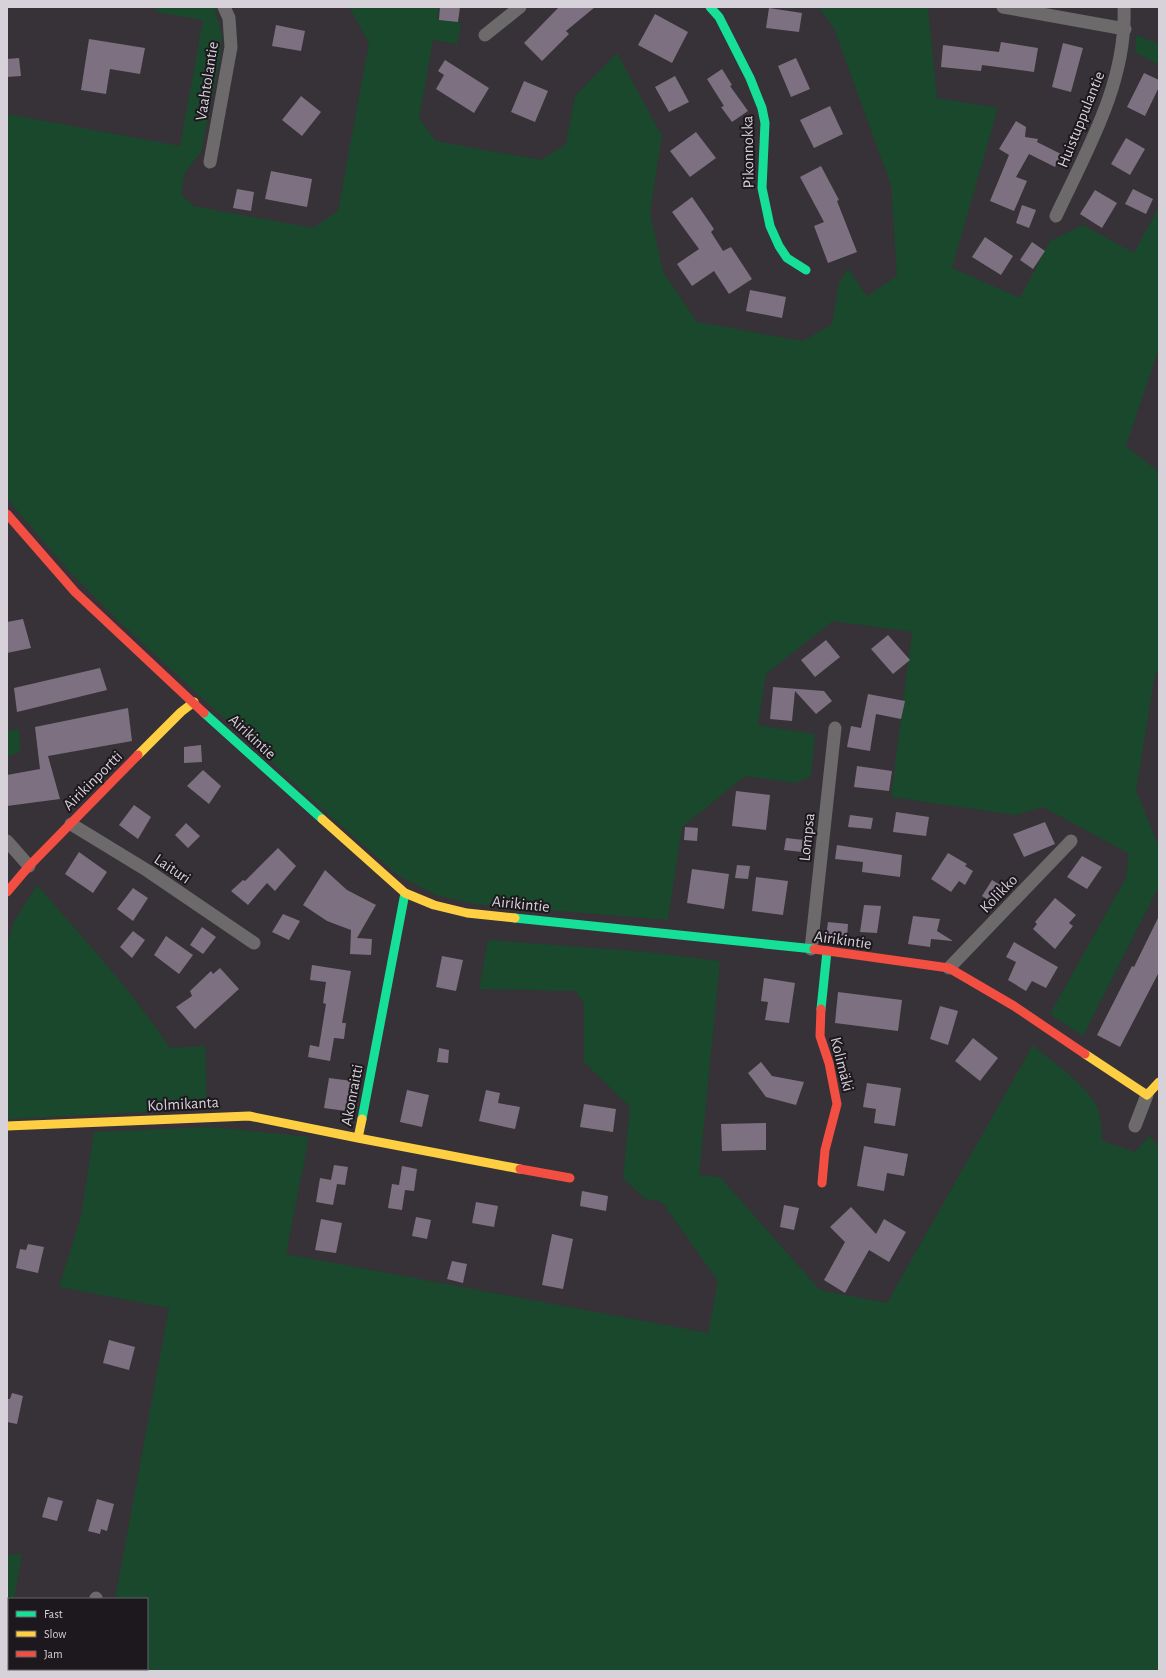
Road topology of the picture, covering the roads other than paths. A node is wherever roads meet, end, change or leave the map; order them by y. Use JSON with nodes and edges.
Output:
{"nodes":[{"id":1,"x":224,"y":7,"type":"edge"},
{"id":2,"x":520,"y":7,"type":"edge"},
{"id":3,"x":710,"y":7,"type":"edge"},
{"id":4,"x":1003,"y":7,"type":"edge"},
{"id":5,"x":1124,"y":7,"type":"edge"},
{"id":6,"x":1125,"y":29,"type":"junction"},
{"id":7,"x":485,"y":35,"type":"dead end"},
{"id":8,"x":210,"y":162,"type":"dead end"},
{"id":9,"x":1056,"y":216,"type":"dead end"},
{"id":10,"x":806,"y":270,"type":"dead end"},
{"id":11,"x":7,"y":514,"type":"edge"},
{"id":12,"x":194,"y":702,"type":"junction"},
{"id":13,"x":835,"y":728,"type":"dead end"},
{"id":14,"x":70,"y":824,"type":"junction"},
{"id":15,"x":7,"y":841,"type":"edge"},
{"id":16,"x":1071,"y":841,"type":"dead end"},
{"id":17,"x":29,"y":866,"type":"junction"},
{"id":18,"x":7,"y":892,"type":"edge"},
{"id":19,"x":405,"y":893,"type":"junction"},
{"id":20,"x":254,"y":943,"type":"dead end"},
{"id":21,"x":810,"y":949,"type":"junction"},
{"id":22,"x":827,"y":951,"type":"junction"},
{"id":23,"x":949,"y":968,"type":"junction"},
{"id":24,"x":1159,"y":1082,"type":"edge"},
{"id":25,"x":1148,"y":1095,"type":"junction"},
{"id":26,"x":7,"y":1126,"type":"edge"},
{"id":27,"x":1135,"y":1126,"type":"dead end"},
{"id":28,"x":358,"y":1138,"type":"junction"},
{"id":29,"x":570,"y":1178,"type":"dead end"},
{"id":30,"x":822,"y":1183,"type":"dead end"}],
"edges":[{"from":1,"to":8,"type":"street","name":"Vaahtolantie"},
{"from":2,"to":7,"type":"street"},
{"from":3,"to":10,"type":"street","name":"Pikonnokka"},
{"from":4,"to":6,"type":"street"},
{"from":5,"to":6,"type":"street","name":"Huistuppulantie"},
{"from":6,"to":9,"type":"street","name":"Huistuppulantie"},
{"from":11,"to":12,"type":"street","name":"Airikintie"},
{"from":12,"to":14,"type":"street","name":"Airikinportti"},
{"from":12,"to":19,"type":"street","name":"Airikintie"},
{"from":13,"to":21,"type":"street","name":"Lompsa"},
{"from":14,"to":17,"type":"street","name":"Airikinportti"},
{"from":14,"to":20,"type":"street","name":"Laituri"},
{"from":15,"to":17,"type":"street"},
{"from":16,"to":23,"type":"street","name":"Kolikko"},
{"from":17,"to":18,"type":"street","name":"Airikinportti"},
{"from":19,"to":21,"type":"street","name":"Airikintie"},
{"from":19,"to":28,"type":"street","name":"Akonraitti"},
{"from":21,"to":22,"type":"street","name":"Airikintie"},
{"from":22,"to":23,"type":"street","name":"Airikintie"},
{"from":22,"to":30,"type":"street","name":"Kolimäki"},
{"from":23,"to":25,"type":"street","name":"Airikintie"},
{"from":24,"to":25,"type":"street"},
{"from":25,"to":27,"type":"street"},
{"from":26,"to":28,"type":"street","name":"Kolmikanta"},
{"from":28,"to":29,"type":"street","name":"Akonraitti"}]}
